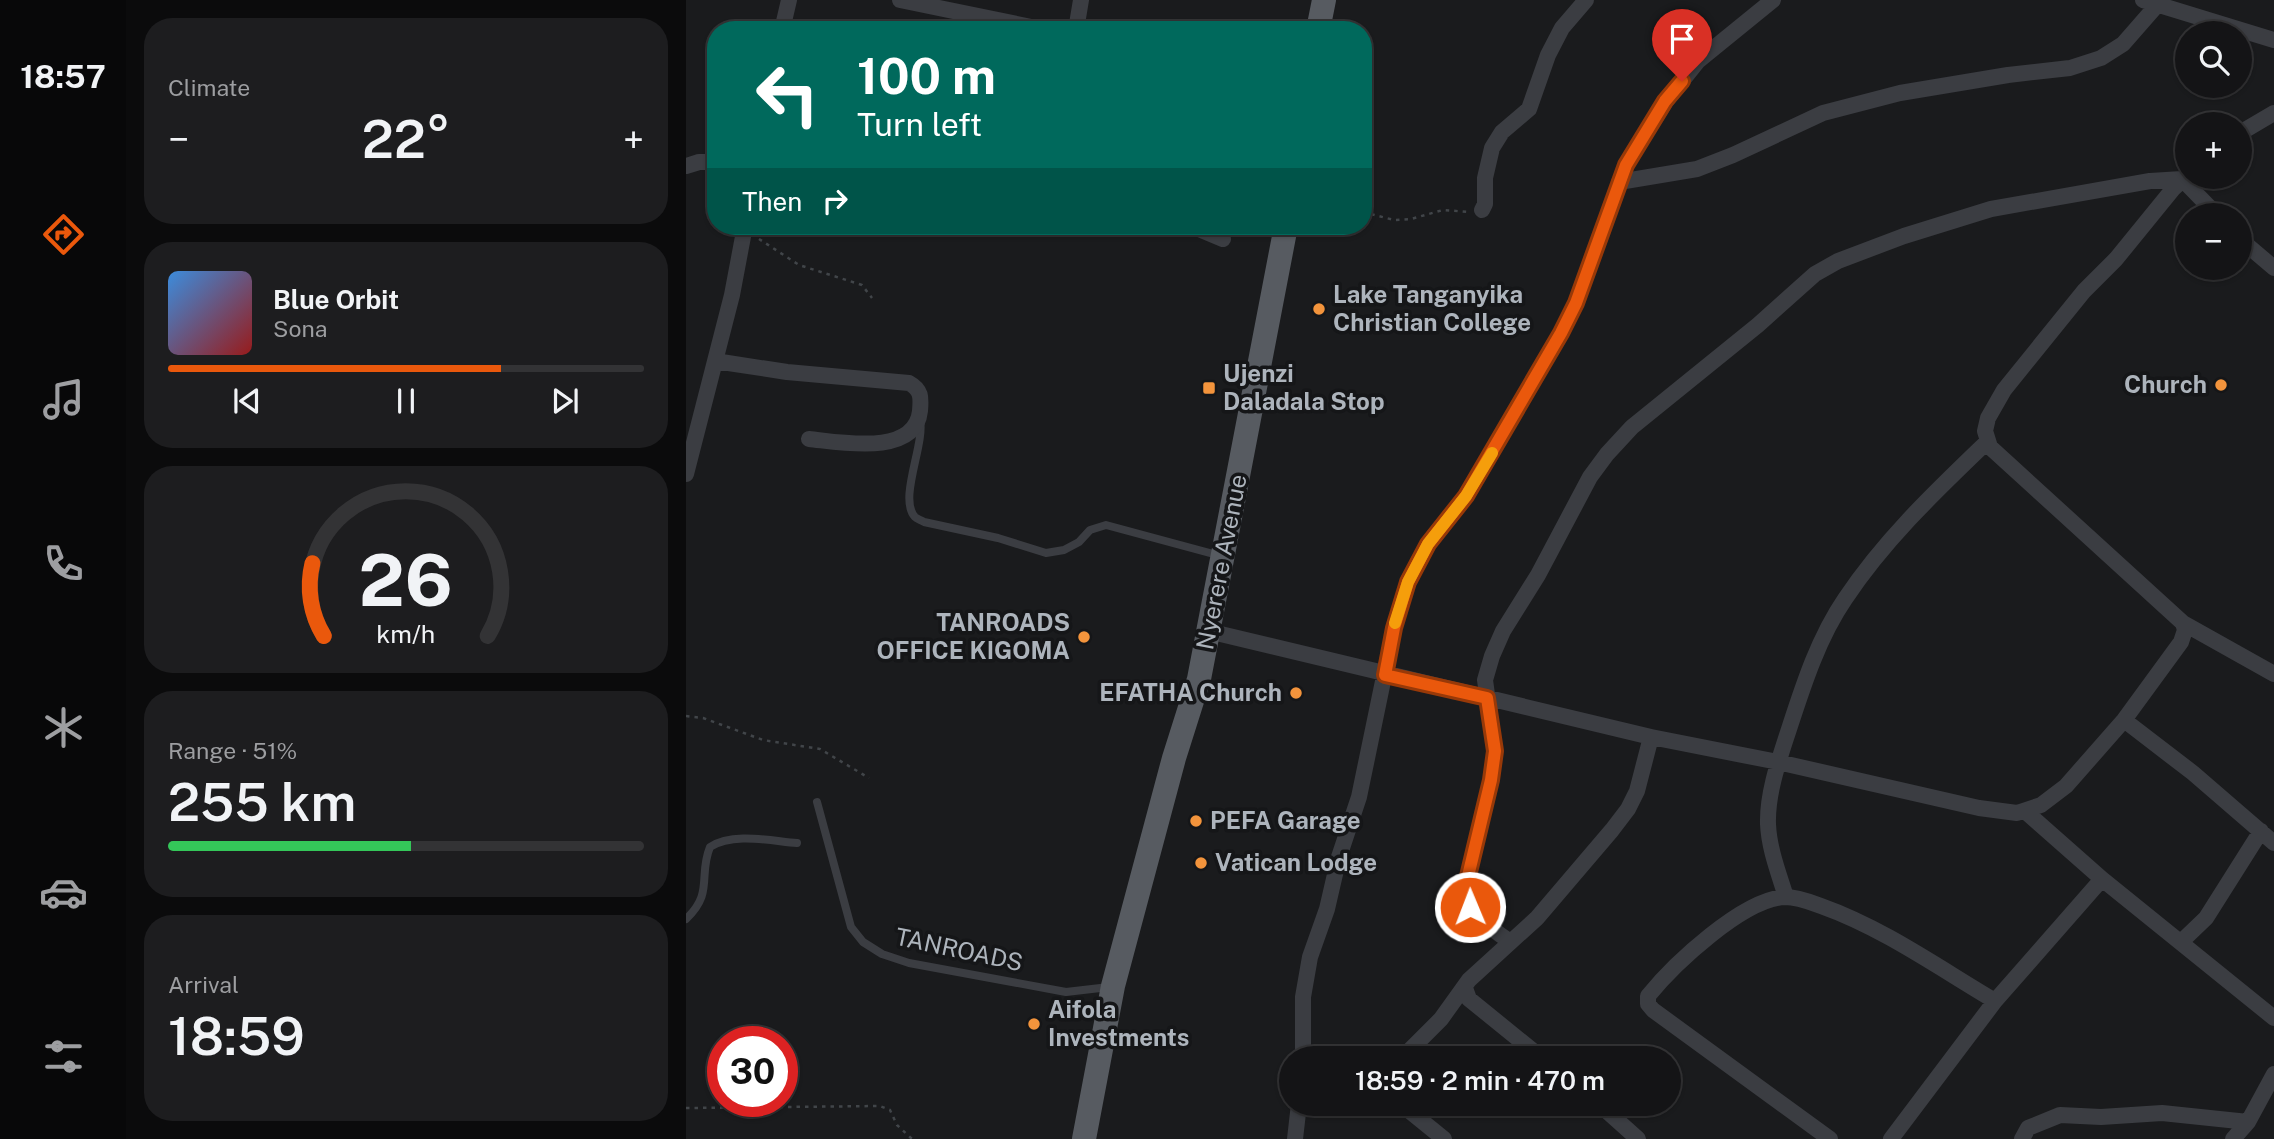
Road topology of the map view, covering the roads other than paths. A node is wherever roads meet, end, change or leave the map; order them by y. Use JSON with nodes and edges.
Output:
{"nodes":[{"id":1,"x":789,"y":0,"type":"edge"},
{"id":2,"x":900,"y":0,"type":"edge"},
{"id":3,"x":1081,"y":0,"type":"edge"},
{"id":4,"x":1324,"y":0,"type":"edge"},
{"id":5,"x":1586,"y":0,"type":"edge"},
{"id":6,"x":1773,"y":0,"type":"edge"},
{"id":7,"x":2151,"y":2,"type":"edge"},
{"id":8,"x":784,"y":21,"type":"edge"},
{"id":9,"x":1002,"y":21,"type":"edge"},
{"id":10,"x":1078,"y":21,"type":"edge"},
{"id":11,"x":1320,"y":21,"type":"edge"},
{"id":12,"x":2274,"y":40,"type":"edge"},
{"id":13,"x":2274,"y":113,"type":"edge"},
{"id":14,"x":2252,"y":126,"type":"edge"},
{"id":15,"x":707,"y":162,"type":"edge"},
{"id":16,"x":686,"y":166,"type":"edge"},
{"id":17,"x":2175,"y":178,"type":"edge"},
{"id":18,"x":1619,"y":182,"type":"junction"},
{"id":19,"x":2175,"y":189,"type":"edge"},
{"id":20,"x":2195,"y":189,"type":"edge"},
{"id":21,"x":2207,"y":203,"type":"edge"},
{"id":22,"x":1482,"y":210,"type":"road end"},
{"id":23,"x":743,"y":235,"type":"edge"},
{"id":24,"x":1213,"y":235,"type":"edge"},
{"id":25,"x":1284,"y":235,"type":"edge"},
{"id":26,"x":1223,"y":239,"type":"dead end"},
{"id":27,"x":2252,"y":249,"type":"edge"},
{"id":28,"x":2274,"y":268,"type":"edge"},
{"id":29,"x":715,"y":361,"type":"junction"},
{"id":30,"x":919,"y":420,"type":"junction"},
{"id":31,"x":809,"y":439,"type":"dead end"},
{"id":32,"x":1988,"y":441,"type":"junction"},
{"id":33,"x":686,"y":474,"type":"edge"},
{"id":34,"x":1223,"y":557,"type":"junction"},
{"id":35,"x":2183,"y":623,"type":"junction"},
{"id":36,"x":1208,"y":631,"type":"junction"},
{"id":37,"x":2274,"y":674,"type":"edge"},
{"id":38,"x":1385,"y":675,"type":"junction"},
{"id":39,"x":1487,"y":698,"type":"junction"},
{"id":40,"x":2124,"y":720,"type":"junction"},
{"id":41,"x":1651,"y":737,"type":"junction"},
{"id":42,"x":1778,"y":762,"type":"junction"},
{"id":43,"x":817,"y":802,"type":"dead end"},
{"id":44,"x":2026,"y":812,"type":"junction"},
{"id":45,"x":2261,"y":831,"type":"junction"},
{"id":46,"x":797,"y":843,"type":"dead end"},
{"id":47,"x":2274,"y":843,"type":"edge"},
{"id":48,"x":2102,"y":879,"type":"junction"},
{"id":49,"x":1786,"y":897,"type":"junction"},
{"id":50,"x":686,"y":919,"type":"edge"},
{"id":51,"x":1509,"y":941,"type":"junction"},
{"id":52,"x":2182,"y":941,"type":"junction"},
{"id":53,"x":1113,"y":986,"type":"junction"},
{"id":54,"x":1465,"y":988,"type":"junction"},
{"id":55,"x":1996,"y":1002,"type":"junction"},
{"id":56,"x":2274,"y":1018,"type":"edge"},
{"id":57,"x":1306,"y":1046,"type":"edge"},
{"id":58,"x":1414,"y":1046,"type":"edge"},
{"id":59,"x":1527,"y":1046,"type":"edge"},
{"id":60,"x":2274,"y":1074,"type":"edge"},
{"id":61,"x":1298,"y":1116,"type":"edge"},
{"id":62,"x":1416,"y":1116,"type":"edge"},
{"id":63,"x":1612,"y":1116,"type":"edge"},
{"id":64,"x":2248,"y":1122,"type":"junction"},
{"id":65,"x":1084,"y":1139,"type":"edge"},
{"id":66,"x":1295,"y":1139,"type":"edge"},
{"id":67,"x":1444,"y":1139,"type":"edge"},
{"id":68,"x":1638,"y":1139,"type":"edge"},
{"id":69,"x":1830,"y":1139,"type":"edge"},
{"id":70,"x":1891,"y":1139,"type":"edge"},
{"id":71,"x":2022,"y":1139,"type":"edge"},
{"id":72,"x":2233,"y":1139,"type":"edge"}],
"edges":[{"from":1,"to":8,"type":"street"},
{"from":2,"to":9,"type":"street"},
{"from":3,"to":10,"type":"street"},
{"from":4,"to":11,"type":"main road"},
{"from":5,"to":22,"type":"street"},
{"from":6,"to":18,"type":"street"},
{"from":7,"to":12,"type":"street"},
{"from":7,"to":18,"type":"street"},
{"from":13,"to":14,"type":"street"},
{"from":15,"to":16,"type":"street"},
{"from":17,"to":39,"type":"street"},
{"from":18,"to":38,"type":"street"},
{"from":19,"to":32,"type":"street"},
{"from":20,"to":21,"type":"street"},
{"from":23,"to":29,"type":"street"},
{"from":24,"to":26,"type":"street"},
{"from":25,"to":34,"type":"main road","name":"Nyerere Avenue"},
{"from":27,"to":28,"type":"street"},
{"from":29,"to":30,"type":"street"},
{"from":29,"to":33,"type":"street"},
{"from":30,"to":31,"type":"street"},
{"from":30,"to":34,"type":"lane"},
{"from":32,"to":35,"type":"street"},
{"from":32,"to":42,"type":"street"},
{"from":34,"to":36,"type":"main road","name":"Nyerere Avenue"},
{"from":35,"to":37,"type":"street"},
{"from":35,"to":40,"type":"street"},
{"from":36,"to":38,"type":"street"},
{"from":36,"to":53,"type":"main road","name":"Nyerere Avenue"},
{"from":38,"to":39,"type":"street"},
{"from":38,"to":57,"type":"street"},
{"from":39,"to":41,"type":"street"},
{"from":39,"to":51,"type":"street"},
{"from":40,"to":44,"type":"street"},
{"from":40,"to":45,"type":"street"},
{"from":41,"to":42,"type":"street"},
{"from":41,"to":51,"type":"street"},
{"from":42,"to":44,"type":"street"},
{"from":42,"to":49,"type":"street"},
{"from":43,"to":53,"type":"lane","name":"TANROADS"},
{"from":44,"to":48,"type":"street"},
{"from":45,"to":47,"type":"street"},
{"from":45,"to":52,"type":"street"},
{"from":46,"to":50,"type":"lane"},
{"from":48,"to":52,"type":"street"},
{"from":48,"to":55,"type":"street"},
{"from":49,"to":55,"type":"street"},
{"from":49,"to":69,"type":"street"},
{"from":51,"to":54,"type":"street"},
{"from":52,"to":56,"type":"street"},
{"from":53,"to":65,"type":"main road","name":"Nyerere Avenue"},
{"from":54,"to":58,"type":"street"},
{"from":54,"to":59,"type":"street"},
{"from":55,"to":70,"type":"street"},
{"from":60,"to":64,"type":"street"},
{"from":61,"to":66,"type":"street"},
{"from":62,"to":67,"type":"street"},
{"from":63,"to":68,"type":"street"},
{"from":64,"to":71,"type":"street"},
{"from":64,"to":72,"type":"street"}]}
